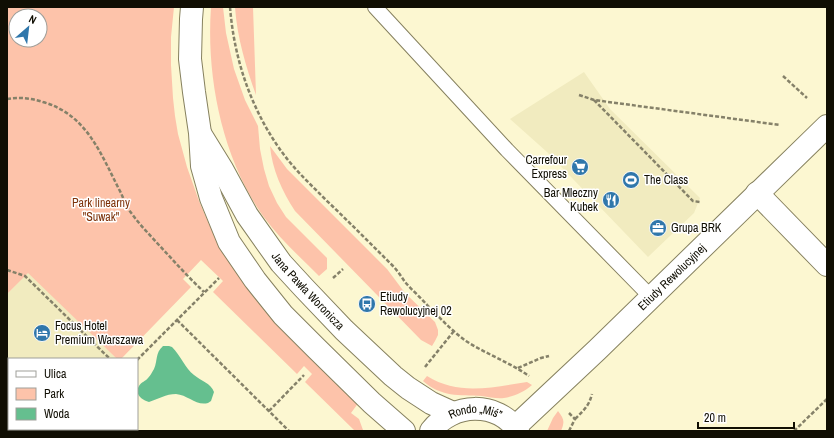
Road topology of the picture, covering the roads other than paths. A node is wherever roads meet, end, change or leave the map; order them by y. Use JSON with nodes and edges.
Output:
{"nodes":[{"id":1,"x":192,"y":7,"type":"edge"},
{"id":2,"x":375,"y":7,"type":"edge"},
{"id":3,"x":827,"y":126,"type":"edge"},
{"id":4,"x":200,"y":133,"type":"junction"},
{"id":5,"x":757,"y":193,"type":"junction"},
{"id":6,"x":827,"y":265,"type":"edge"},
{"id":7,"x":651,"y":297,"type":"junction"},
{"id":8,"x":453,"y":413,"type":"junction"},
{"id":9,"x":517,"y":429,"type":"edge"},
{"id":10,"x":404,"y":431,"type":"edge"},
{"id":11,"x":431,"y":431,"type":"edge"}],
"edges":[{"from":1,"to":4,"type":"street","name":"Jana Pawła Woronicza"},
{"from":2,"to":7,"type":"lane"},
{"from":3,"to":5,"type":"street","name":"Etiudy Rewolucyjnej"},
{"from":4,"to":8,"type":"street","name":"Jana Pawła Woronicza"},
{"from":4,"to":10,"type":"street","name":"Jana Pawła Woronicza"},
{"from":5,"to":6,"type":"street"},
{"from":5,"to":7,"type":"street","name":"Etiudy Rewolucyjnej"},
{"from":7,"to":9,"type":"street","name":"Etiudy Rewolucyjnej"},
{"from":8,"to":9,"type":"street","name":"Rondo „Miś”"},
{"from":8,"to":11,"type":"street","name":"Rondo „Miś”"}]}
